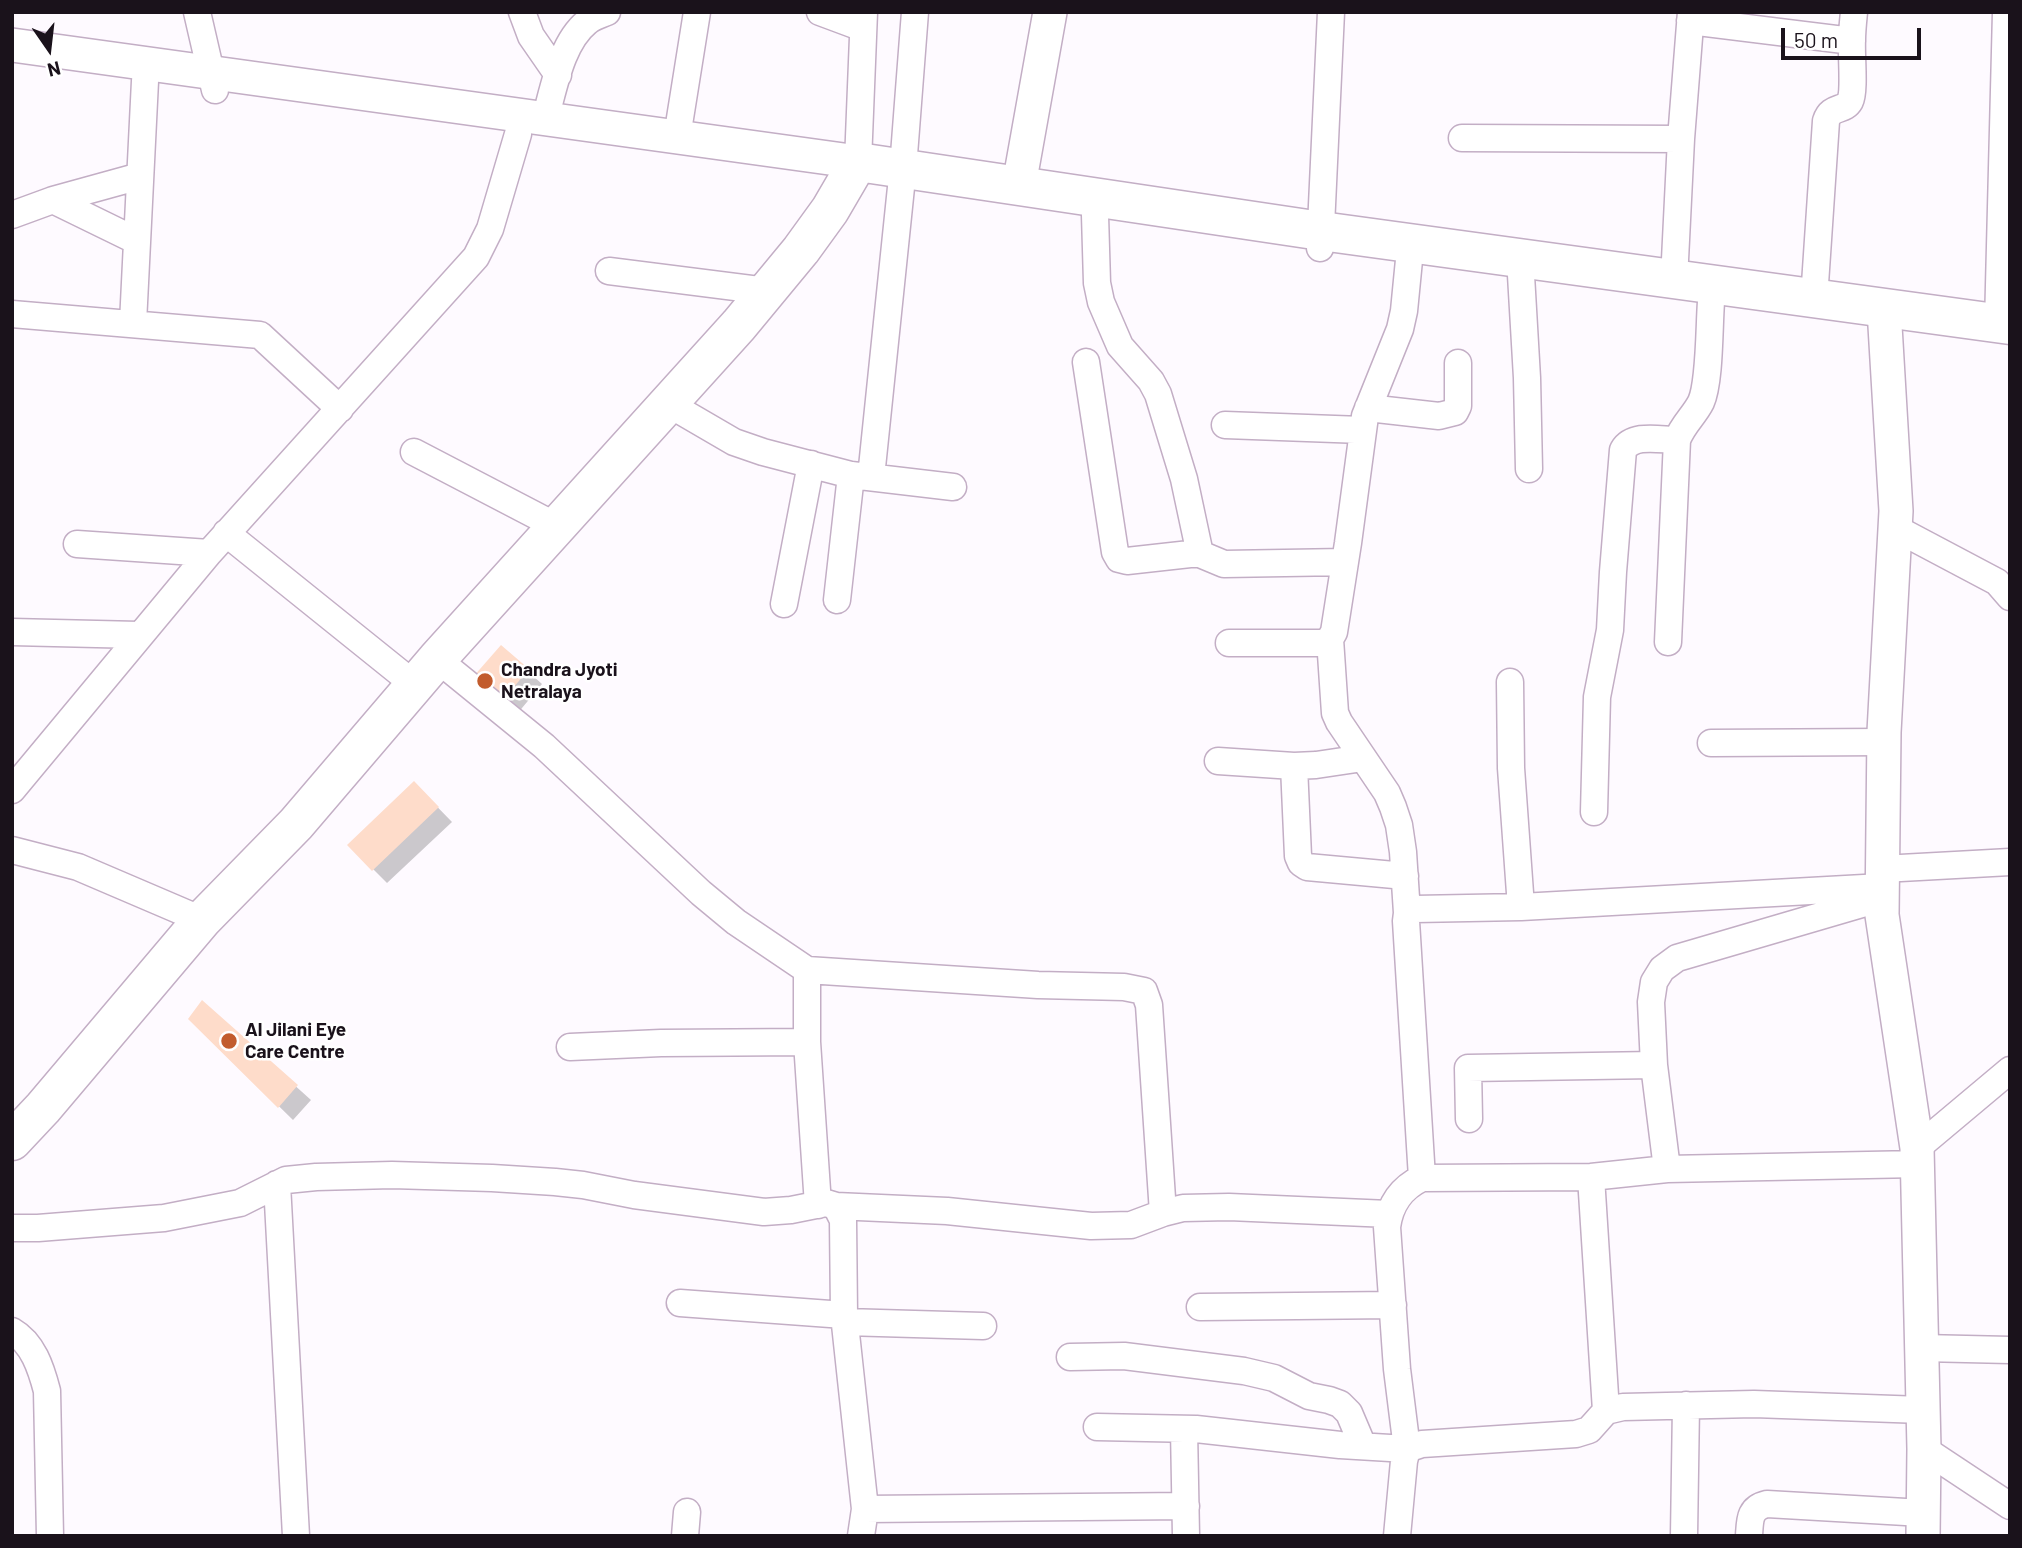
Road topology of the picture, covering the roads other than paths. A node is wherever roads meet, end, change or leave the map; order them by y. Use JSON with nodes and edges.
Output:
{"nodes":[{"id":1,"x":197,"y":12,"type":"edge"},
{"id":2,"x":522,"y":12,"type":"edge"},
{"id":3,"x":607,"y":12,"type":"edge"},
{"id":4,"x":697,"y":12,"type":"edge"},
{"id":5,"x":820,"y":12,"type":"edge"},
{"id":6,"x":915,"y":12,"type":"edge"},
{"id":7,"x":1050,"y":12,"type":"edge"},
{"id":8,"x":1331,"y":12,"type":"edge"},
{"id":9,"x":1854,"y":12,"type":"edge"},
{"id":10,"x":1691,"y":17,"type":"edge"},
{"id":11,"x":2007,"y":18,"type":"edge"},
{"id":12,"x":863,"y":20,"type":"edge"},
{"id":13,"x":1852,"y":41,"type":"junction"},
{"id":14,"x":12,"y":45,"type":"edge"},
{"id":15,"x":12,"y":63,"type":"edge"},
{"id":16,"x":558,"y":75,"type":"junction"},
{"id":17,"x":145,"y":81,"type":"junction"},
{"id":18,"x":214,"y":82,"type":"junction"},
{"id":19,"x":532,"y":127,"type":"junction"},
{"id":20,"x":677,"y":137,"type":"junction"},
{"id":21,"x":1462,"y":138,"type":"dead end"},
{"id":22,"x":1681,"y":139,"type":"junction"},
{"id":23,"x":853,"y":170,"type":"junction"},
{"id":24,"x":140,"y":176,"type":"junction"},
{"id":25,"x":902,"y":177,"type":"junction"},
{"id":26,"x":1018,"y":185,"type":"junction"},
{"id":27,"x":53,"y":200,"type":"junction"},
{"id":28,"x":12,"y":215,"type":"edge"},
{"id":29,"x":1095,"y":215,"type":"junction"},
{"id":30,"x":1320,"y":240,"type":"junction"},
{"id":31,"x":137,"y":241,"type":"junction"},
{"id":32,"x":1409,"y":260,"type":"junction"},
{"id":33,"x":609,"y":271,"type":"dead end"},
{"id":34,"x":1521,"y":275,"type":"junction"},
{"id":35,"x":1674,"y":280,"type":"junction"},
{"id":36,"x":767,"y":291,"type":"junction"},
{"id":37,"x":1814,"y":299,"type":"junction"},
{"id":38,"x":1711,"y":302,"type":"junction"},
{"id":39,"x":12,"y":314,"type":"edge"},
{"id":40,"x":1884,"y":318,"type":"junction"},
{"id":41,"x":133,"y":323,"type":"junction"},
{"id":42,"x":2006,"y":330,"type":"edge"},
{"id":43,"x":1086,"y":362,"type":"dead end"},
{"id":44,"x":1458,"y":363,"type":"dead end"},
{"id":45,"x":667,"y":403,"type":"junction"},
{"id":46,"x":340,"y":409,"type":"junction"},
{"id":47,"x":1365,"y":419,"type":"junction"},
{"id":48,"x":1225,"y":425,"type":"dead end"},
{"id":49,"x":1677,"y":440,"type":"junction"},
{"id":50,"x":414,"y":452,"type":"dead end"},
{"id":51,"x":811,"y":464,"type":"junction"},
{"id":52,"x":1529,"y":469,"type":"dead end"},
{"id":53,"x":861,"y":476,"type":"junction"},
{"id":54,"x":953,"y":487,"type":"dead end"},
{"id":55,"x":556,"y":526,"type":"junction"},
{"id":56,"x":1895,"y":528,"type":"junction"},
{"id":57,"x":217,"y":543,"type":"junction"},
{"id":58,"x":78,"y":544,"type":"dead end"},
{"id":59,"x":1200,"y":554,"type":"junction"},
{"id":60,"x":1345,"y":562,"type":"junction"},
{"id":61,"x":2010,"y":597,"type":"edge"},
{"id":62,"x":837,"y":600,"type":"dead end"},
{"id":63,"x":784,"y":604,"type":"dead end"},
{"id":64,"x":12,"y":632,"type":"edge"},
{"id":65,"x":139,"y":635,"type":"junction"},
{"id":66,"x":1330,"y":639,"type":"junction"},
{"id":67,"x":1668,"y":642,"type":"dead end"},
{"id":68,"x":1229,"y":643,"type":"dead end"},
{"id":69,"x":426,"y":672,"type":"junction"},
{"id":70,"x":1510,"y":682,"type":"dead end"},
{"id":71,"x":1884,"y":742,"type":"junction"},
{"id":72,"x":1711,"y":743,"type":"dead end"},
{"id":73,"x":1363,"y":758,"type":"junction"},
{"id":74,"x":1218,"y":761,"type":"dead end"},
{"id":75,"x":1294,"y":766,"type":"junction"},
{"id":76,"x":12,"y":790,"type":"edge"},
{"id":77,"x":1594,"y":812,"type":"dead end"},
{"id":78,"x":12,"y":850,"type":"edge"},
{"id":79,"x":2010,"y":862,"type":"edge"},
{"id":80,"x":1405,"y":876,"type":"junction"},
{"id":81,"x":1882,"y":885,"type":"junction"},
{"id":82,"x":1521,"y":907,"type":"junction"},
{"id":83,"x":1408,"y":913,"type":"junction"},
{"id":84,"x":202,"y":920,"type":"junction"},
{"id":85,"x":807,"y":970,"type":"junction"},
{"id":86,"x":807,"y":1042,"type":"junction"},
{"id":87,"x":570,"y":1047,"type":"dead end"},
{"id":88,"x":1654,"y":1065,"type":"junction"},
{"id":89,"x":2010,"y":1070,"type":"edge"},
{"id":90,"x":1469,"y":1119,"type":"dead end"},
{"id":91,"x":12,"y":1141,"type":"edge"},
{"id":92,"x":1917,"y":1156,"type":"junction"},
{"id":93,"x":1667,"y":1169,"type":"junction"},
{"id":94,"x":1591,"y":1177,"type":"junction"},
{"id":95,"x":1422,"y":1178,"type":"junction"},
{"id":96,"x":277,"y":1184,"type":"junction"},
{"id":97,"x":827,"y":1205,"type":"junction"},
{"id":98,"x":1163,"y":1213,"type":"junction"},
{"id":99,"x":1389,"y":1214,"type":"junction"},
{"id":100,"x":12,"y":1228,"type":"edge"},
{"id":101,"x":680,"y":1303,"type":"dead end"},
{"id":102,"x":1393,"y":1304,"type":"junction"},
{"id":103,"x":1199,"y":1307,"type":"dead end"},
{"id":104,"x":845,"y":1318,"type":"junction"},
{"id":105,"x":983,"y":1326,"type":"dead end"},
{"id":106,"x":12,"y":1331,"type":"edge"},
{"id":107,"x":1922,"y":1348,"type":"junction"},
{"id":108,"x":2010,"y":1350,"type":"edge"},
{"id":109,"x":1070,"y":1357,"type":"dead end"},
{"id":110,"x":1686,"y":1405,"type":"junction"},
{"id":111,"x":1922,"y":1410,"type":"junction"},
{"id":112,"x":1606,"y":1411,"type":"junction"},
{"id":113,"x":1097,"y":1427,"type":"dead end"},
{"id":114,"x":1184,"y":1429,"type":"junction"},
{"id":115,"x":1363,"y":1446,"type":"junction"},
{"id":116,"x":1407,"y":1449,"type":"junction"},
{"id":117,"x":1924,"y":1449,"type":"junction"},
{"id":118,"x":1186,"y":1506,"type":"junction"},
{"id":119,"x":2010,"y":1506,"type":"edge"},
{"id":120,"x":865,"y":1509,"type":"junction"},
{"id":121,"x":1923,"y":1524,"type":"edge"},
{"id":122,"x":50,"y":1536,"type":"edge"},
{"id":123,"x":296,"y":1536,"type":"edge"},
{"id":124,"x":861,"y":1536,"type":"edge"},
{"id":125,"x":1186,"y":1536,"type":"edge"},
{"id":126,"x":1397,"y":1536,"type":"edge"},
{"id":127,"x":1684,"y":1536,"type":"edge"},
{"id":128,"x":1749,"y":1536,"type":"edge"}],
"edges":[{"from":1,"to":18,"type":"street"},
{"from":2,"to":16,"type":"street"},
{"from":3,"to":16,"type":"street"},
{"from":4,"to":20,"type":"street"},
{"from":5,"to":12,"type":"street"},
{"from":6,"to":25,"type":"street"},
{"from":7,"to":26,"type":"main road"},
{"from":8,"to":30,"type":"street"},
{"from":9,"to":13,"type":"street"},
{"from":10,"to":13,"type":"street"},
{"from":10,"to":22,"type":"street"},
{"from":11,"to":42,"type":"street"},
{"from":12,"to":23,"type":"street"},
{"from":13,"to":37,"type":"street"},
{"from":14,"to":18,"type":"main road"},
{"from":15,"to":17,"type":"main road"},
{"from":16,"to":19,"type":"street"},
{"from":17,"to":18,"type":"main road"},
{"from":17,"to":24,"type":"street"},
{"from":18,"to":19,"type":"main road"},
{"from":19,"to":20,"type":"main road"},
{"from":19,"to":23,"type":"main road"},
{"from":19,"to":46,"type":"street"},
{"from":20,"to":23,"type":"main road"},
{"from":21,"to":22,"type":"street"},
{"from":22,"to":35,"type":"street"},
{"from":23,"to":25,"type":"highway"},
{"from":23,"to":36,"type":"highway"},
{"from":24,"to":27,"type":"street"},
{"from":24,"to":31,"type":"street"},
{"from":25,"to":26,"type":"highway"},
{"from":25,"to":29,"type":"highway"},
{"from":25,"to":53,"type":"street"},
{"from":26,"to":30,"type":"highway"},
{"from":27,"to":28,"type":"street"},
{"from":27,"to":31,"type":"street"},
{"from":29,"to":30,"type":"highway"},
{"from":29,"to":59,"type":"street"},
{"from":30,"to":32,"type":"highway"},
{"from":30,"to":35,"type":"highway"},
{"from":31,"to":41,"type":"street"},
{"from":32,"to":34,"type":"highway"},
{"from":32,"to":47,"type":"street"},
{"from":33,"to":36,"type":"street"},
{"from":34,"to":38,"type":"highway"},
{"from":34,"to":52,"type":"street"},
{"from":35,"to":37,"type":"highway"},
{"from":36,"to":45,"type":"highway"},
{"from":37,"to":40,"type":"highway"},
{"from":38,"to":40,"type":"highway"},
{"from":38,"to":49,"type":"street"},
{"from":39,"to":41,"type":"street"},
{"from":40,"to":42,"type":"highway"},
{"from":40,"to":56,"type":"main road"},
{"from":41,"to":46,"type":"street"},
{"from":43,"to":59,"type":"street"},
{"from":44,"to":47,"type":"street"},
{"from":45,"to":51,"type":"street"},
{"from":45,"to":55,"type":"highway"},
{"from":46,"to":57,"type":"street"},
{"from":47,"to":48,"type":"street"},
{"from":47,"to":60,"type":"street"},
{"from":49,"to":67,"type":"street"},
{"from":49,"to":77,"type":"street"},
{"from":50,"to":55,"type":"street"},
{"from":51,"to":53,"type":"street"},
{"from":51,"to":63,"type":"street"},
{"from":53,"to":54,"type":"street"},
{"from":53,"to":62,"type":"street"},
{"from":55,"to":69,"type":"highway"},
{"from":56,"to":61,"type":"street"},
{"from":56,"to":71,"type":"main road"},
{"from":57,"to":58,"type":"street"},
{"from":57,"to":65,"type":"street"},
{"from":57,"to":69,"type":"street"},
{"from":59,"to":60,"type":"street"},
{"from":60,"to":66,"type":"street"},
{"from":64,"to":65,"type":"street"},
{"from":65,"to":76,"type":"street"},
{"from":66,"to":68,"type":"street"},
{"from":66,"to":73,"type":"street"},
{"from":69,"to":84,"type":"highway"},
{"from":69,"to":85,"type":"street"},
{"from":70,"to":82,"type":"street"},
{"from":71,"to":72,"type":"street"},
{"from":71,"to":81,"type":"main road"},
{"from":73,"to":75,"type":"street"},
{"from":73,"to":80,"type":"street"},
{"from":74,"to":75,"type":"street"},
{"from":75,"to":80,"type":"street"},
{"from":78,"to":84,"type":"street"},
{"from":79,"to":81,"type":"street"},
{"from":80,"to":83,"type":"street"},
{"from":81,"to":82,"type":"street"},
{"from":81,"to":88,"type":"street"},
{"from":81,"to":92,"type":"main road"},
{"from":82,"to":83,"type":"street"},
{"from":83,"to":95,"type":"street"},
{"from":84,"to":91,"type":"highway"},
{"from":85,"to":86,"type":"street"},
{"from":85,"to":98,"type":"street"},
{"from":86,"to":87,"type":"street"},
{"from":86,"to":97,"type":"street"},
{"from":88,"to":90,"type":"street"},
{"from":88,"to":93,"type":"street"},
{"from":89,"to":92,"type":"street"},
{"from":92,"to":93,"type":"street"},
{"from":92,"to":107,"type":"main road"},
{"from":93,"to":94,"type":"street"},
{"from":94,"to":95,"type":"street"},
{"from":94,"to":112,"type":"street"},
{"from":95,"to":99,"type":"street"},
{"from":96,"to":97,"type":"street"},
{"from":96,"to":100,"type":"street"},
{"from":96,"to":123,"type":"street"},
{"from":97,"to":98,"type":"street"},
{"from":97,"to":104,"type":"street"},
{"from":98,"to":99,"type":"street"},
{"from":99,"to":102,"type":"street"},
{"from":101,"to":104,"type":"street"},
{"from":102,"to":103,"type":"street"},
{"from":102,"to":116,"type":"street"},
{"from":104,"to":105,"type":"street"},
{"from":104,"to":120,"type":"street"},
{"from":106,"to":122,"type":"street"},
{"from":107,"to":108,"type":"street"},
{"from":107,"to":111,"type":"main road"},
{"from":109,"to":115,"type":"street"},
{"from":110,"to":111,"type":"street"},
{"from":110,"to":112,"type":"street"},
{"from":110,"to":127,"type":"street"},
{"from":111,"to":117,"type":"main road"},
{"from":112,"to":116,"type":"street"},
{"from":113,"to":114,"type":"street"},
{"from":114,"to":115,"type":"street"},
{"from":114,"to":118,"type":"street"},
{"from":115,"to":116,"type":"street"},
{"from":116,"to":126,"type":"street"},
{"from":117,"to":119,"type":"street"},
{"from":117,"to":121,"type":"main road"},
{"from":118,"to":120,"type":"street"},
{"from":118,"to":125,"type":"street"},
{"from":120,"to":124,"type":"street"},
{"from":121,"to":128,"type":"street"}]}
